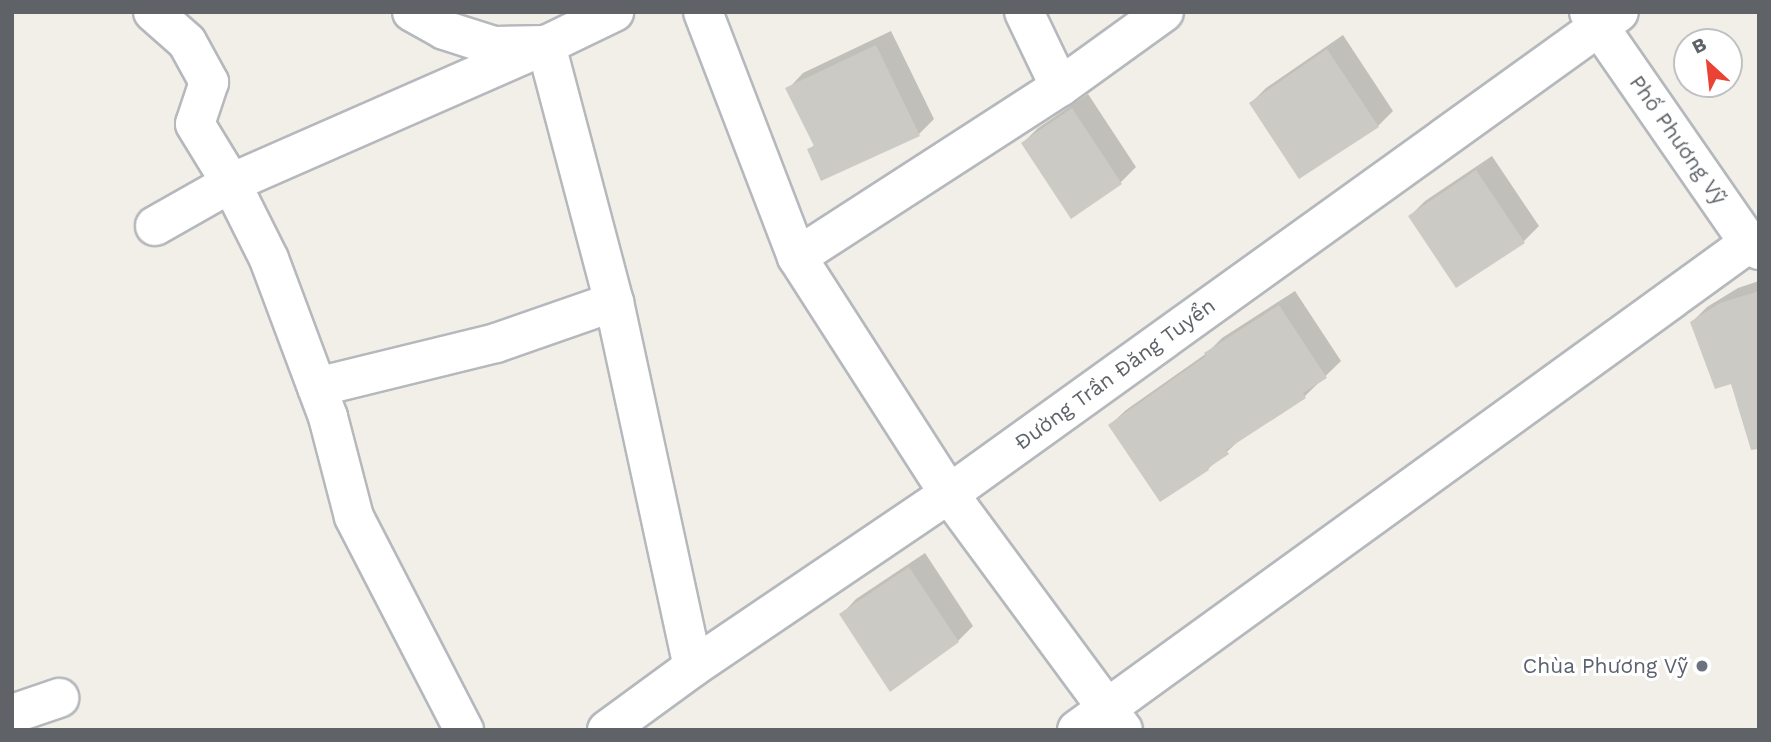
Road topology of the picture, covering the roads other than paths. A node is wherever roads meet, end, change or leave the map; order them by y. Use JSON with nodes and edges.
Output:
{"nodes":[{"id":1,"x":153,"y":12,"type":"edge"},
{"id":2,"x":412,"y":12,"type":"edge"},
{"id":3,"x":614,"y":12,"type":"edge"},
{"id":4,"x":703,"y":12,"type":"edge"},
{"id":5,"x":1024,"y":12,"type":"edge"},
{"id":6,"x":1164,"y":12,"type":"edge"},
{"id":7,"x":1603,"y":17,"type":"edge"},
{"id":8,"x":546,"y":45,"type":"junction"},
{"id":9,"x":1060,"y":87,"type":"junction"},
{"id":10,"x":231,"y":183,"type":"junction"},
{"id":11,"x":155,"y":226,"type":"dead end"},
{"id":12,"x":1754,"y":246,"type":"edge"},
{"id":13,"x":797,"y":257,"type":"junction"},
{"id":14,"x":614,"y":302,"type":"junction"},
{"id":15,"x":317,"y":387,"type":"junction"},
{"id":16,"x":949,"y":494,"type":"junction"},
{"id":17,"x":693,"y":667,"type":"junction"},
{"id":18,"x":59,"y":698,"type":"dead end"},
{"id":19,"x":12,"y":714,"type":"edge"},
{"id":20,"x":1102,"y":723,"type":"edge"},
{"id":21,"x":464,"y":730,"type":"edge"},
{"id":22,"x":607,"y":730,"type":"edge"}],
"edges":[{"from":1,"to":10,"type":"street"},
{"from":2,"to":8,"type":"street"},
{"from":3,"to":8,"type":"street"},
{"from":4,"to":13,"type":"street"},
{"from":5,"to":9,"type":"street"},
{"from":6,"to":9,"type":"street"},
{"from":7,"to":12,"type":"street","name":"Phố Phương Vỹ"},
{"from":7,"to":16,"type":"street","name":"Đường Trần Đăng Tuyển"},
{"from":8,"to":10,"type":"street"},
{"from":8,"to":14,"type":"street"},
{"from":9,"to":13,"type":"street"},
{"from":10,"to":11,"type":"street"},
{"from":10,"to":15,"type":"street"},
{"from":12,"to":20,"type":"street"},
{"from":13,"to":16,"type":"street"},
{"from":14,"to":15,"type":"street"},
{"from":14,"to":17,"type":"street"},
{"from":15,"to":21,"type":"street"},
{"from":16,"to":17,"type":"street","name":"Đường Trần Đăng Tuyển"},
{"from":16,"to":20,"type":"street"},
{"from":17,"to":22,"type":"street","name":"Đường Trần Đăng Tuyển"},
{"from":18,"to":19,"type":"street"}]}
